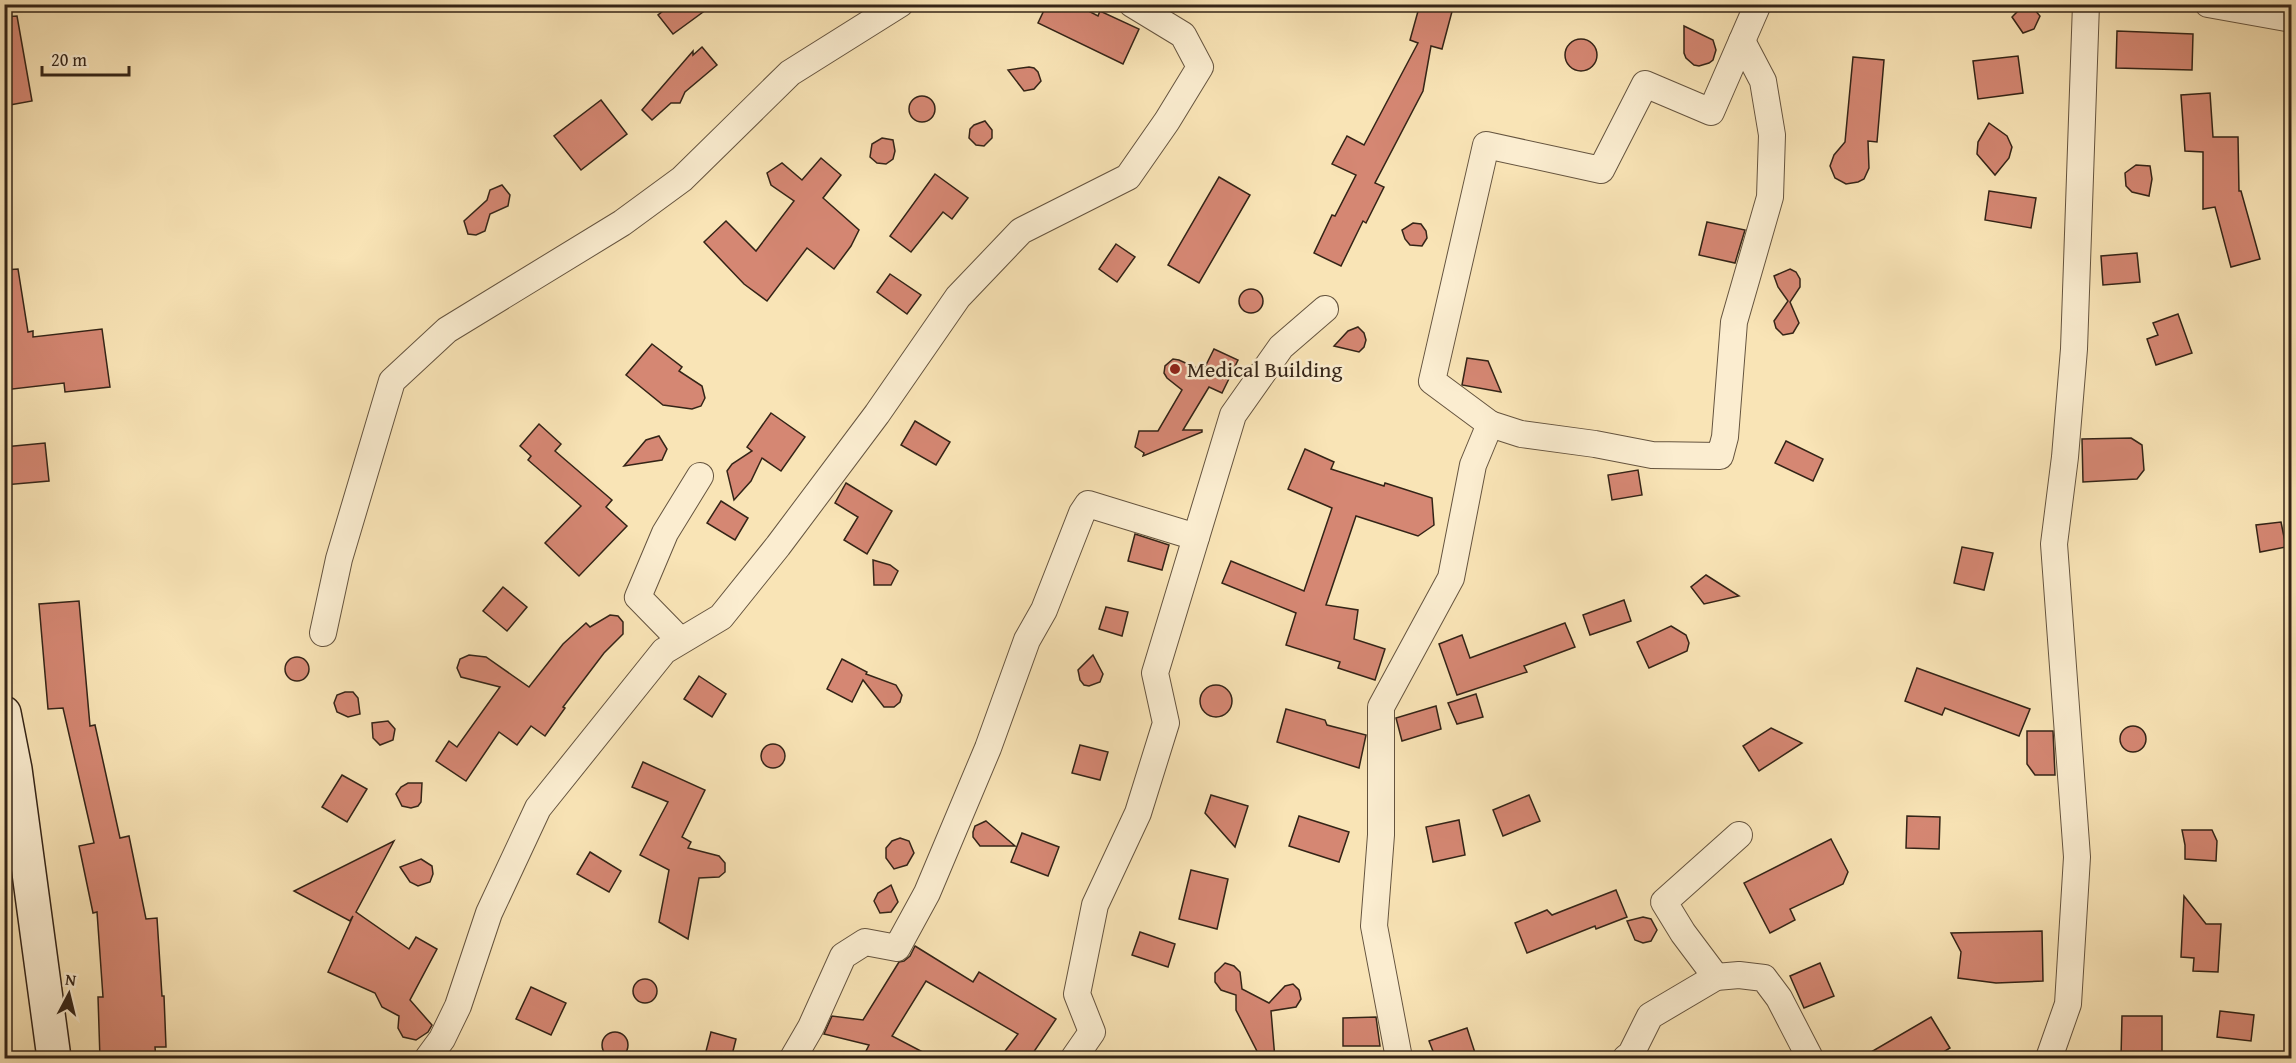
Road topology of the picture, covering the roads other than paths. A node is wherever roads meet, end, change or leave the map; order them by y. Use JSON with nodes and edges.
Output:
{"nodes":[{"id":1,"x":900,"y":4,"type":"edge"},
{"id":2,"x":1132,"y":4,"type":"edge"},
{"id":3,"x":1758,"y":4,"type":"edge"},
{"id":4,"x":2086,"y":4,"type":"edge"},
{"id":5,"x":2208,"y":4,"type":"edge"},
{"id":6,"x":2292,"y":19,"type":"edge"},
{"id":7,"x":1742,"y":41,"type":"junction"},
{"id":8,"x":1325,"y":309,"type":"dead end"},
{"id":9,"x":1490,"y":424,"type":"junction"},
{"id":10,"x":700,"y":476,"type":"dead end"},
{"id":11,"x":1196,"y":537,"type":"junction"},
{"id":12,"x":323,"y":633,"type":"dead end"},
{"id":13,"x":680,"y":640,"type":"junction"},
{"id":14,"x":4,"y":713,"type":"edge"},
{"id":15,"x":1739,"y":835,"type":"dead end"},
{"id":16,"x":1716,"y":977,"type":"junction"},
{"id":17,"x":1630,"y":1057,"type":"edge"},
{"id":18,"x":54,"y":1059,"type":"edge"},
{"id":19,"x":428,"y":1059,"type":"edge"},
{"id":20,"x":793,"y":1059,"type":"edge"},
{"id":21,"x":1074,"y":1059,"type":"edge"},
{"id":22,"x":1399,"y":1059,"type":"edge"},
{"id":23,"x":1810,"y":1059,"type":"edge"},
{"id":24,"x":2049,"y":1059,"type":"edge"}],
"edges":[{"from":1,"to":12,"type":"street"},
{"from":2,"to":13,"type":"street"},
{"from":3,"to":7,"type":"street"},
{"from":4,"to":24,"type":"street"},
{"from":5,"to":6,"type":"street"},
{"from":7,"to":9,"type":"street"},
{"from":7,"to":9,"type":"street"},
{"from":8,"to":11,"type":"street"},
{"from":9,"to":22,"type":"street"},
{"from":10,"to":13,"type":"street"},
{"from":11,"to":20,"type":"street"},
{"from":11,"to":21,"type":"street"},
{"from":13,"to":19,"type":"street"},
{"from":14,"to":18,"type":"main road"},
{"from":15,"to":16,"type":"street"},
{"from":16,"to":17,"type":"street"},
{"from":16,"to":23,"type":"street"}]}
